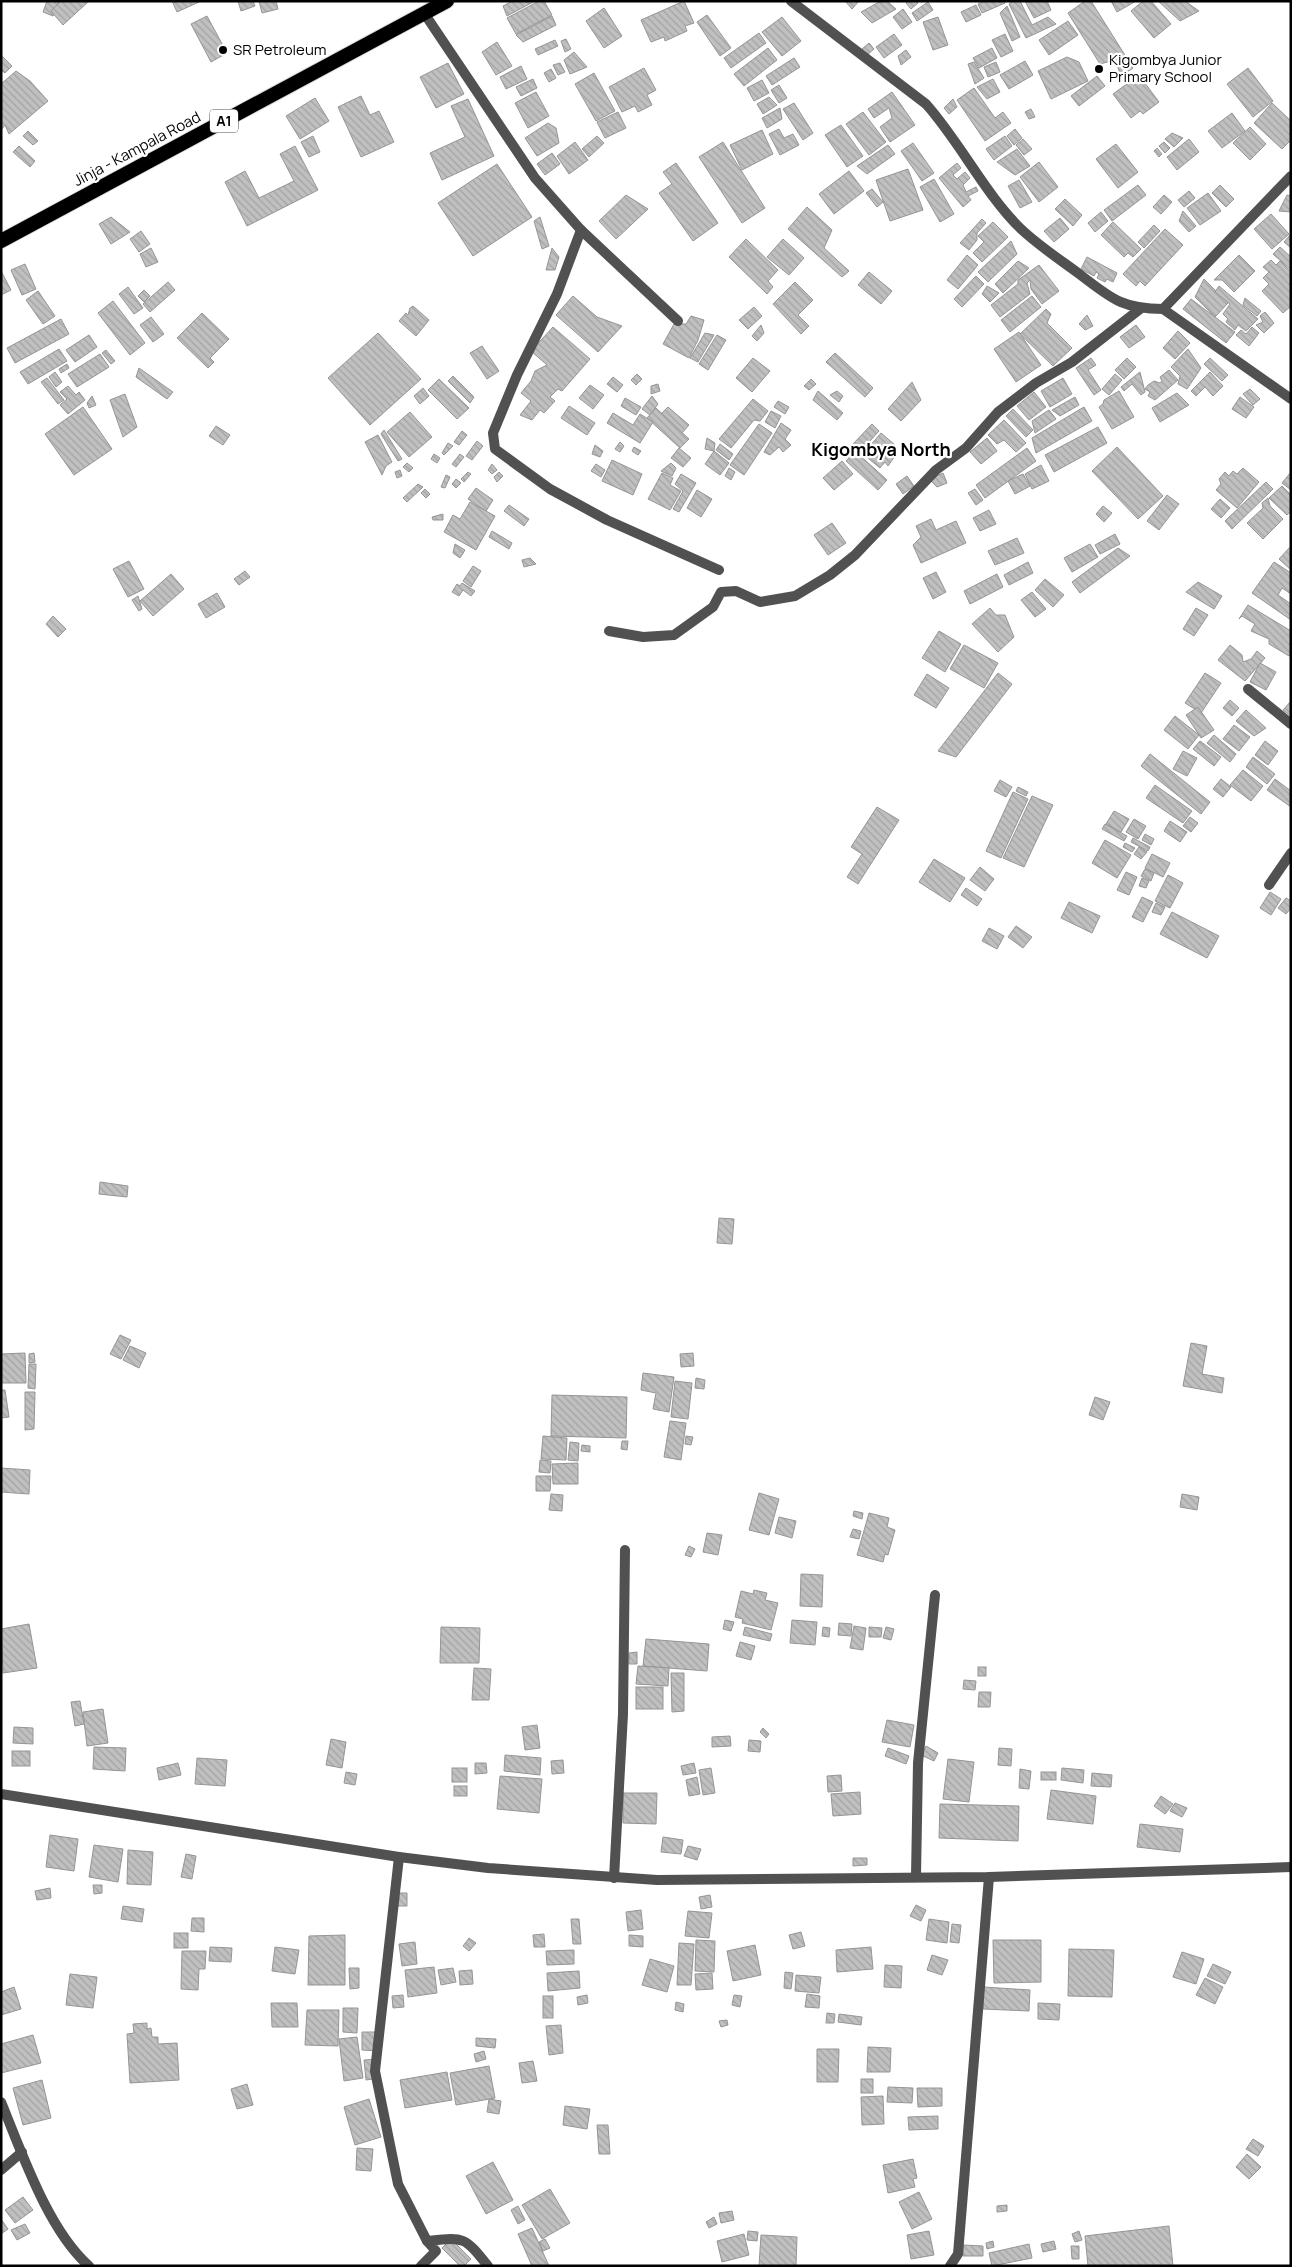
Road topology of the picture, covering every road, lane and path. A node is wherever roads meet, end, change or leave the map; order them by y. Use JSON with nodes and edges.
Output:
{"nodes":[{"id":1,"x":447,"y":1,"type":"edge"},
{"id":2,"x":791,"y":1,"type":"edge"},
{"id":3,"x":424,"y":13,"type":"junction"},
{"id":4,"x":1291,"y":176,"type":"edge"},
{"id":5,"x":581,"y":230,"type":"junction"},
{"id":6,"x":1,"y":241,"type":"edge"},
{"id":7,"x":1140,"y":309,"type":"junction"},
{"id":8,"x":1163,"y":309,"type":"junction"},
{"id":9,"x":678,"y":321,"type":"dead end"},
{"id":10,"x":1291,"y":399,"type":"edge"},
{"id":11,"x":719,"y":570,"type":"dead end"},
{"id":12,"x":609,"y":631,"type":"dead end"},
{"id":13,"x":1248,"y":690,"type":"dead end"},
{"id":14,"x":1291,"y":724,"type":"edge"},
{"id":15,"x":1291,"y":853,"type":"edge"},
{"id":16,"x":1269,"y":885,"type":"dead end"},
{"id":17,"x":625,"y":1550,"type":"dead end"},
{"id":18,"x":935,"y":1595,"type":"dead end"},
{"id":19,"x":1,"y":1794,"type":"edge"},
{"id":20,"x":399,"y":1857,"type":"junction"},
{"id":21,"x":1291,"y":1867,"type":"edge"},
{"id":22,"x":916,"y":1876,"type":"junction"},
{"id":23,"x":989,"y":1877,"type":"junction"},
{"id":24,"x":614,"y":1878,"type":"junction"},
{"id":25,"x":1,"y":2102,"type":"edge"},
{"id":26,"x":22,"y":2152,"type":"junction"},
{"id":27,"x":1,"y":2170,"type":"edge"},
{"id":28,"x":426,"y":2242,"type":"junction"},
{"id":29,"x":89,"y":2266,"type":"edge"},
{"id":30,"x":421,"y":2266,"type":"edge"},
{"id":31,"x":488,"y":2266,"type":"edge"},
{"id":32,"x":950,"y":2266,"type":"edge"}],
"edges":[{"from":1,"to":3,"type":"highway","name":"Jinja - Kampala Road","number":"A1"},
{"from":2,"to":7,"type":"street"},
{"from":3,"to":5,"type":"street"},
{"from":3,"to":6,"type":"highway","name":"Jinja - Kampala Road","number":"A1"},
{"from":4,"to":8,"type":"street"},
{"from":5,"to":9,"type":"street"},
{"from":5,"to":11,"type":"street"},
{"from":7,"to":8,"type":"street"},
{"from":7,"to":12,"type":"street"},
{"from":8,"to":10,"type":"street"},
{"from":13,"to":14,"type":"street"},
{"from":15,"to":16,"type":"street"},
{"from":17,"to":24,"type":"street"},
{"from":18,"to":22,"type":"street"},
{"from":19,"to":20,"type":"street"},
{"from":20,"to":24,"type":"street"},
{"from":20,"to":28,"type":"street"},
{"from":21,"to":23,"type":"street"},
{"from":22,"to":23,"type":"street"},
{"from":22,"to":24,"type":"street"},
{"from":23,"to":32,"type":"street"},
{"from":25,"to":26,"type":"street"},
{"from":26,"to":27,"type":"street"},
{"from":26,"to":29,"type":"street"},
{"from":28,"to":30,"type":"street"},
{"from":28,"to":31,"type":"street"}]}
